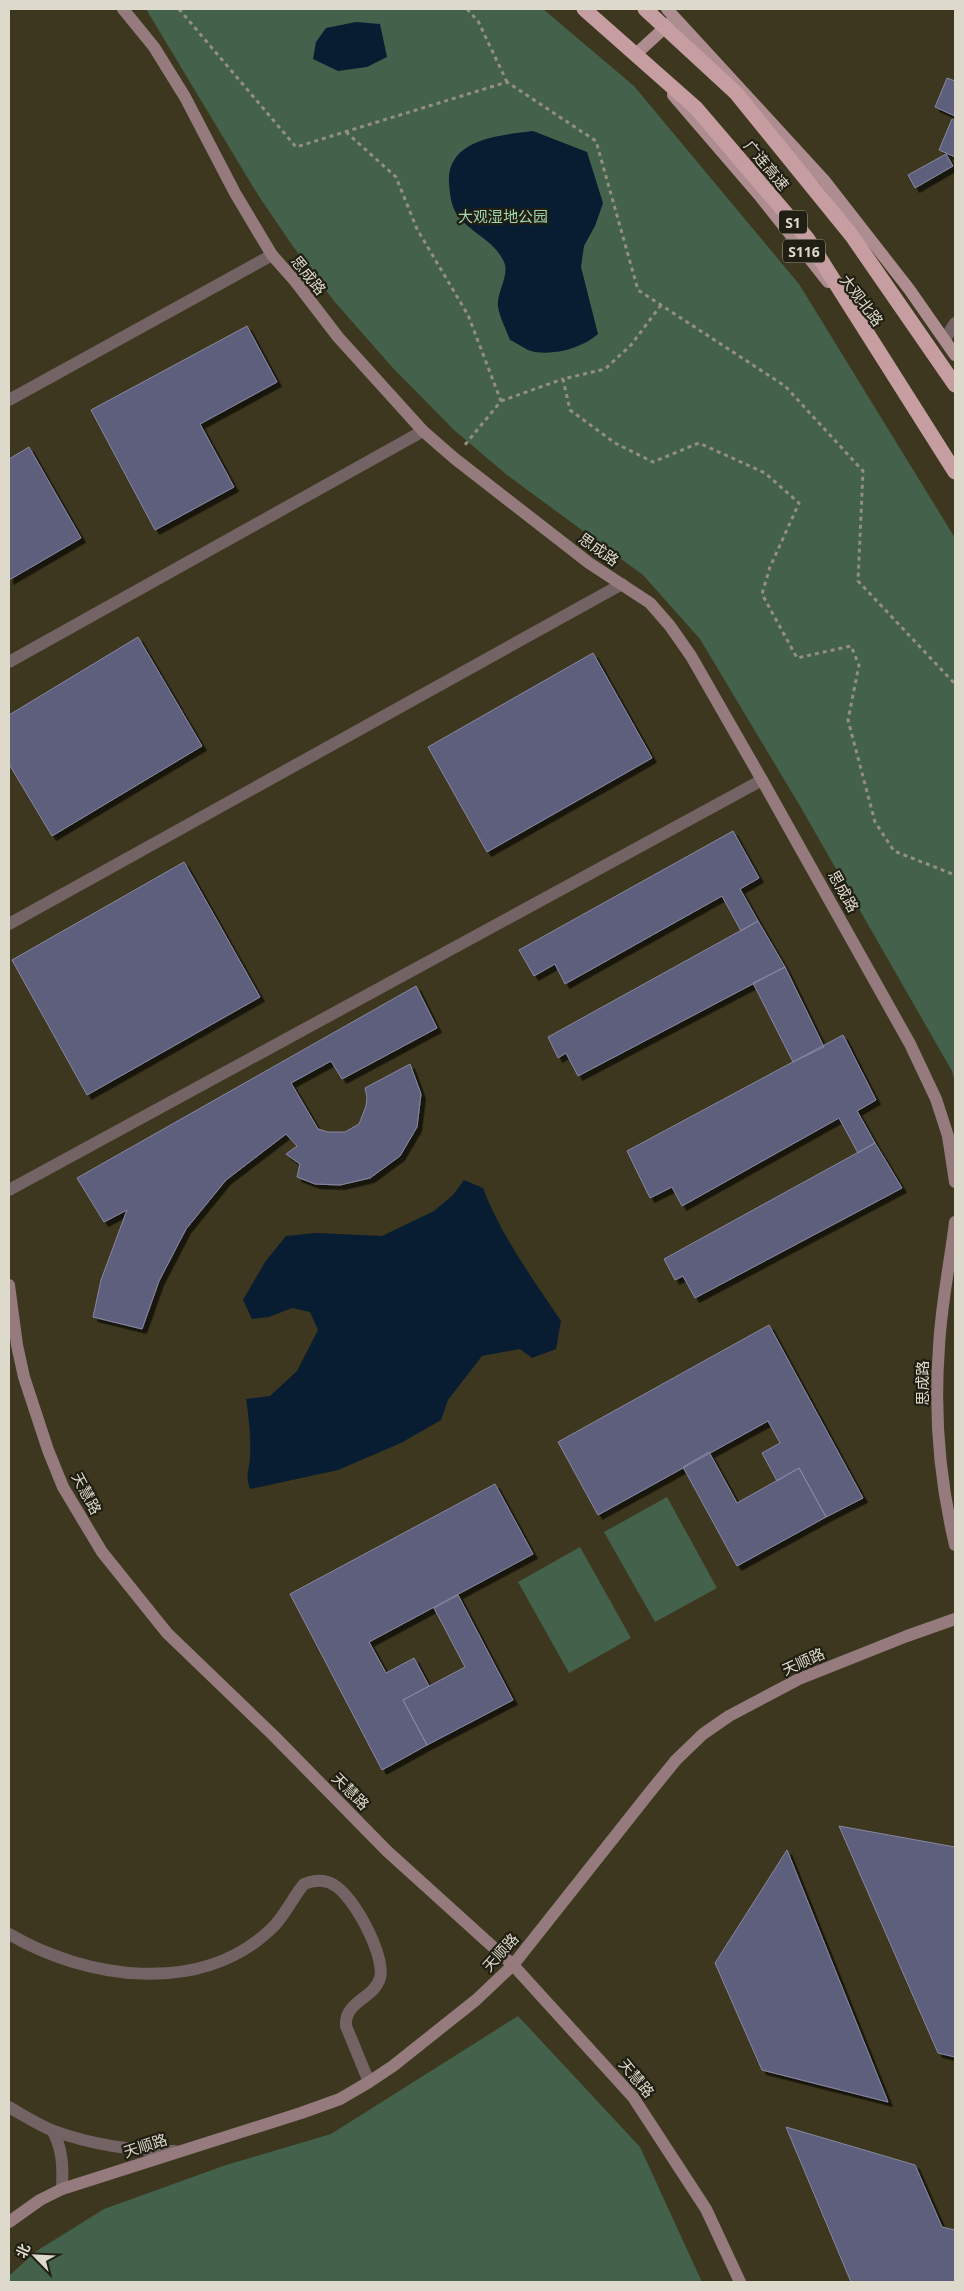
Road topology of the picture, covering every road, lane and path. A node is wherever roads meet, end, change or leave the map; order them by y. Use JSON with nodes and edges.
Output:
{"nodes":[{"id":1,"x":122,"y":9,"type":"edge"},
{"id":2,"x":179,"y":9,"type":"edge"},
{"id":3,"x":467,"y":9,"type":"edge"},
{"id":4,"x":592,"y":9,"type":"edge"},
{"id":5,"x":645,"y":9,"type":"edge"},
{"id":6,"x":671,"y":13,"type":"edge"},
{"id":7,"x":636,"y":54,"type":"junction"},
{"id":8,"x":508,"y":82,"type":"junction"},
{"id":9,"x":345,"y":132,"type":"junction"},
{"id":10,"x":272,"y":255,"type":"junction"},
{"id":11,"x":661,"y":304,"type":"junction"},
{"id":12,"x":955,"y":323,"type":"edge"},
{"id":13,"x":945,"y":339,"type":"junction"},
{"id":14,"x":955,"y":355,"type":"edge"},
{"id":15,"x":563,"y":378,"type":"junction"},
{"id":16,"x":955,"y":385,"type":"edge"},
{"id":17,"x":9,"y":400,"type":"edge"},
{"id":18,"x":501,"y":401,"type":"junction"},
{"id":19,"x":423,"y":431,"type":"junction"},
{"id":20,"x":454,"y":458,"type":"junction"},
{"id":21,"x":955,"y":462,"type":"edge"},
{"id":22,"x":955,"y":472,"type":"edge"},
{"id":23,"x":622,"y":584,"type":"junction"},
{"id":24,"x":9,"y":662,"type":"edge"},
{"id":25,"x":955,"y":684,"type":"edge"},
{"id":26,"x":762,"y":780,"type":"junction"},
{"id":27,"x":955,"y":875,"type":"edge"},
{"id":28,"x":9,"y":924,"type":"edge"},
{"id":29,"x":955,"y":1182,"type":"edge"},
{"id":30,"x":9,"y":1190,"type":"edge"},
{"id":31,"x":955,"y":1222,"type":"edge"},
{"id":32,"x":9,"y":1285,"type":"edge"},
{"id":33,"x":955,"y":1545,"type":"edge"},
{"id":34,"x":955,"y":1619,"type":"edge"},
{"id":35,"x":9,"y":1934,"type":"edge"},
{"id":36,"x":513,"y":1965,"type":"junction"},
{"id":37,"x":369,"y":2082,"type":"junction"},
{"id":38,"x":9,"y":2107,"type":"edge"},
{"id":39,"x":52,"y":2130,"type":"junction"},
{"id":40,"x":177,"y":2151,"type":"junction"},
{"id":41,"x":62,"y":2189,"type":"junction"},
{"id":42,"x":9,"y":2222,"type":"edge"},
{"id":43,"x":740,"y":2282,"type":"edge"}],
"edges":[{"from":1,"to":10,"type":"street","name":"思成路"},
{"from":2,"to":9,"type":"path"},
{"from":3,"to":8,"type":"path"},
{"from":4,"to":7,"type":"main road","name":"大观北路","number":"S116"},
{"from":4,"to":22,"type":"highway","name":"广连高速","number":"S1","bridge":true},
{"from":5,"to":16,"type":"highway","name":"广连高速","number":"S1","bridge":true},
{"from":6,"to":7,"type":"main road"},
{"from":6,"to":13,"type":"main road"},
{"from":7,"to":21,"type":"main road","name":"大观北路","number":"S116"},
{"from":8,"to":9,"type":"path"},
{"from":8,"to":11,"type":"path"},
{"from":9,"to":18,"type":"path"},
{"from":10,"to":17,"type":"street"},
{"from":10,"to":19,"type":"street","name":"思成路"},
{"from":11,"to":15,"type":"path"},
{"from":11,"to":25,"type":"path"},
{"from":12,"to":13,"type":"street"},
{"from":13,"to":14,"type":"main road"},
{"from":15,"to":18,"type":"path"},
{"from":15,"to":27,"type":"path"},
{"from":18,"to":20,"type":"path"},
{"from":19,"to":20,"type":"street","name":"思成路"},
{"from":19,"to":24,"type":"street"},
{"from":20,"to":23,"type":"street","name":"思成路"},
{"from":23,"to":26,"type":"street","name":"思成路"},
{"from":23,"to":28,"type":"street"},
{"from":26,"to":29,"type":"street","name":"思成路"},
{"from":26,"to":30,"type":"street"},
{"from":31,"to":33,"type":"street","name":"思成路"},
{"from":32,"to":36,"type":"street","name":"天慧路"},
{"from":34,"to":36,"type":"street","name":"天顺路"},
{"from":35,"to":37,"type":"street"},
{"from":36,"to":37,"type":"street","name":"天顺路"},
{"from":36,"to":43,"type":"street","name":"天慧路"},
{"from":37,"to":40,"type":"street","name":"天顺路"},
{"from":38,"to":39,"type":"street"},
{"from":39,"to":40,"type":"street"},
{"from":39,"to":41,"type":"street"},
{"from":40,"to":41,"type":"street","name":"天顺路"},
{"from":41,"to":42,"type":"street","name":"天顺路"}]}
